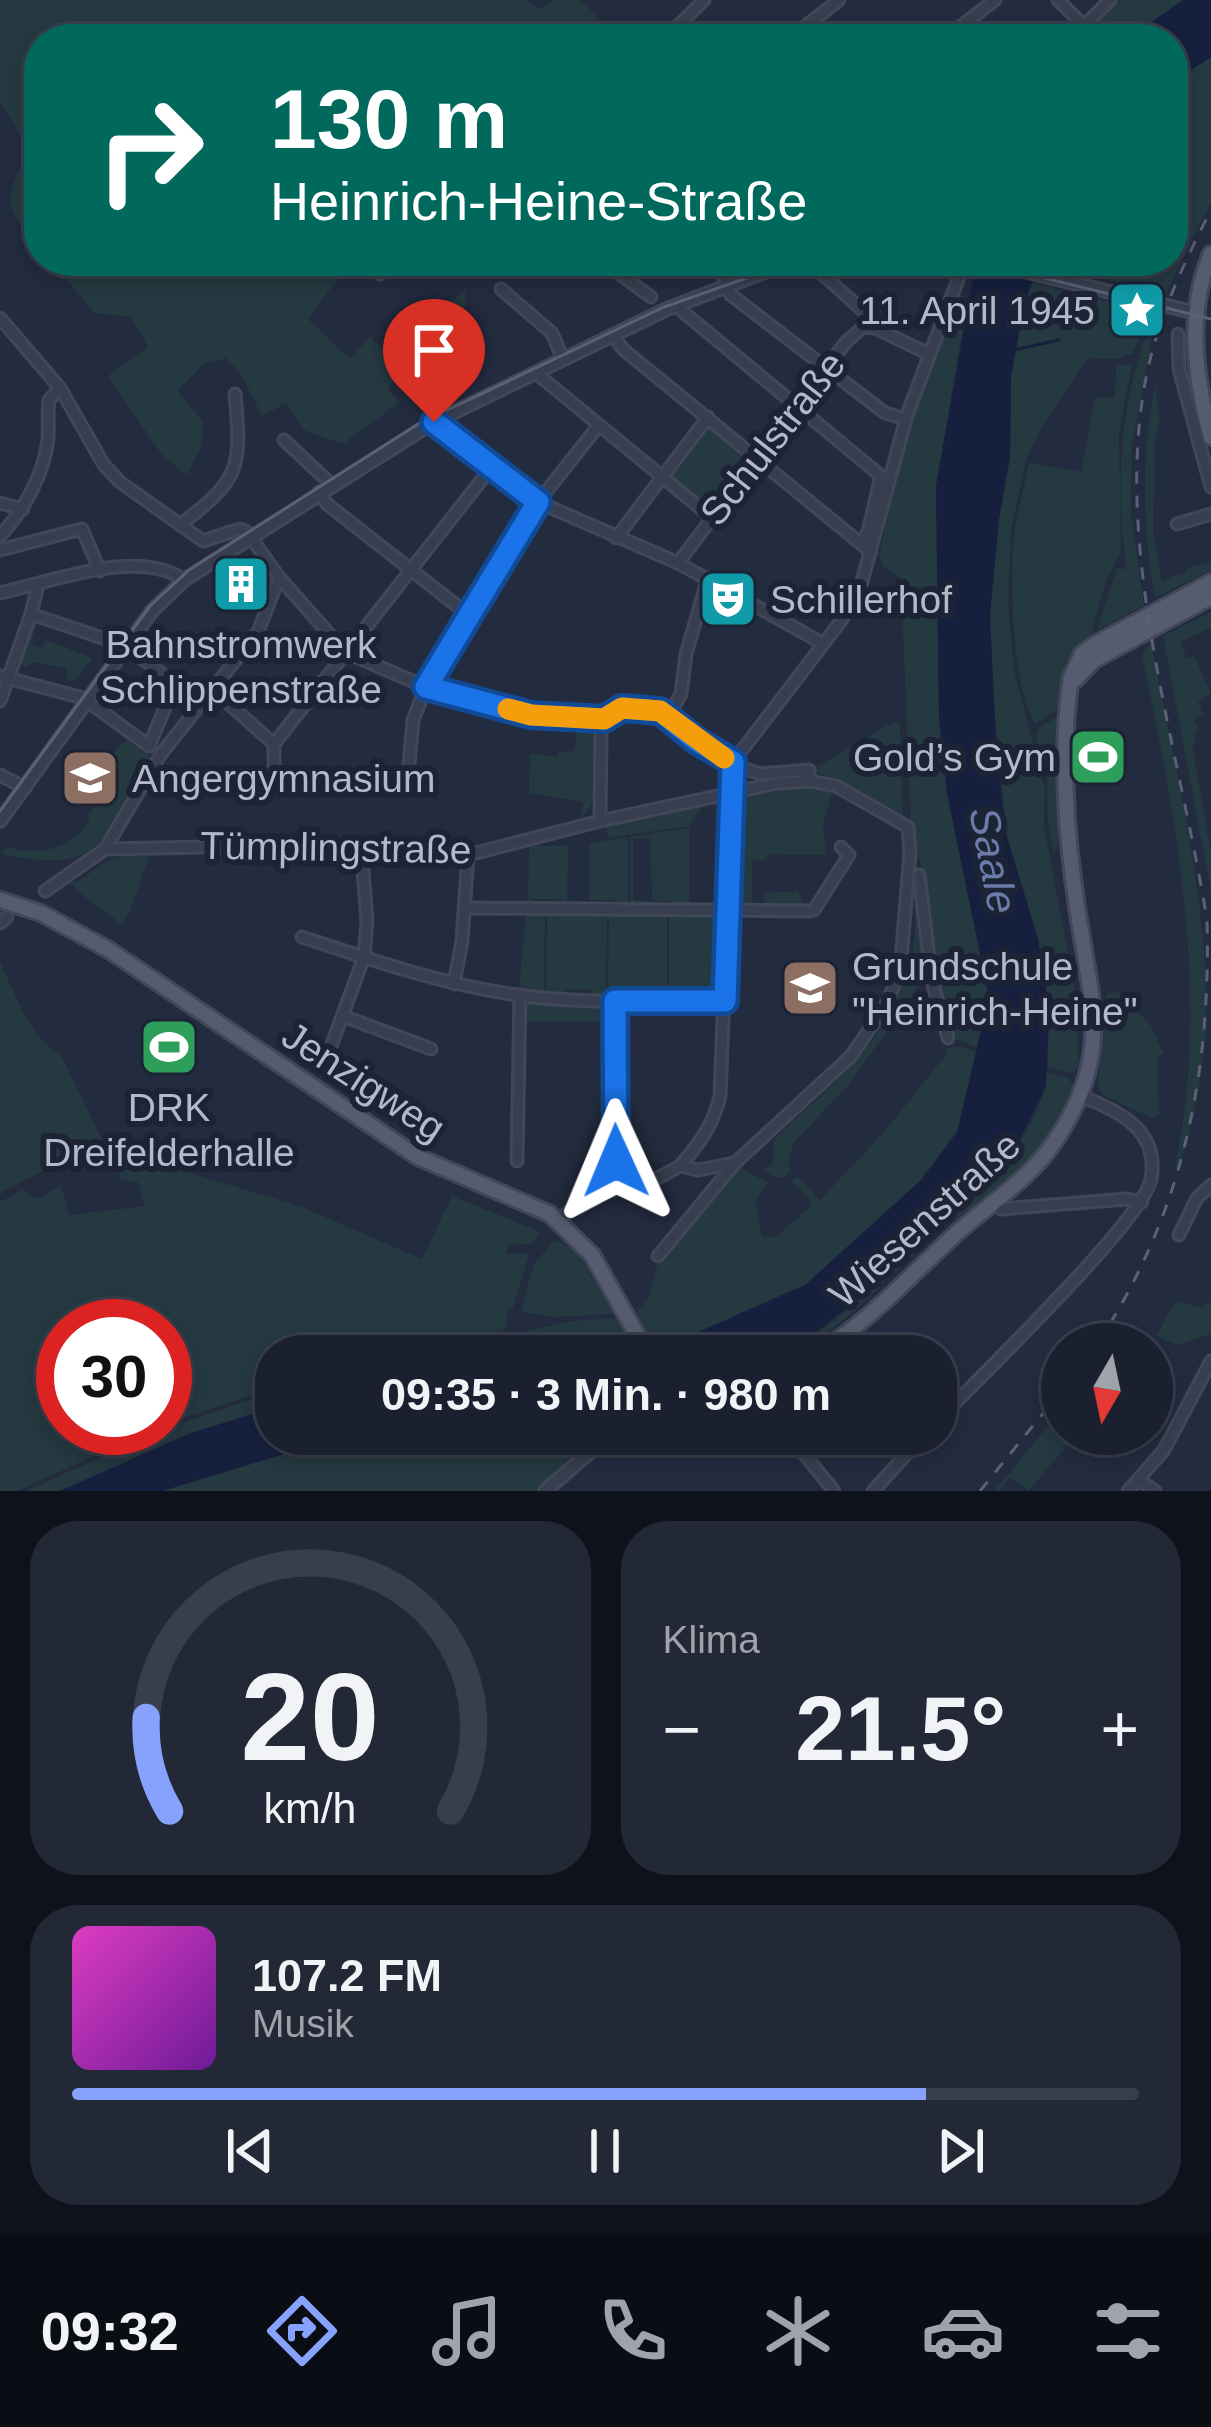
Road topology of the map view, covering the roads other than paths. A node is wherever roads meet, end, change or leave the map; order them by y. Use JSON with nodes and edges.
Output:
{"nodes":[{"id":1,"x":704,"y":0,"type":"edge"},
{"id":2,"x":839,"y":0,"type":"edge"},
{"id":3,"x":995,"y":0,"type":"edge"},
{"id":4,"x":1058,"y":0,"type":"edge"},
{"id":5,"x":1110,"y":0,"type":"edge"},
{"id":6,"x":680,"y":24,"type":"edge"},
{"id":7,"x":808,"y":24,"type":"edge"},
{"id":8,"x":964,"y":24,"type":"edge"},
{"id":9,"x":1082,"y":24,"type":"edge"},
{"id":10,"x":1086,"y":24,"type":"edge"},
{"id":11,"x":1211,"y":254,"type":"edge"},
{"id":12,"x":622,"y":276,"type":"edge"},
{"id":13,"x":724,"y":276,"type":"edge"},
{"id":14,"x":758,"y":276,"type":"edge"},
{"id":15,"x":824,"y":276,"type":"edge"},
{"id":16,"x":959,"y":276,"type":"edge"},
{"id":17,"x":1045,"y":276,"type":"edge"},
{"id":18,"x":725,"y":286,"type":"junction"},
{"id":19,"x":501,"y":289,"type":"dead end"},
{"id":20,"x":651,"y":297,"type":"dead end"},
{"id":21,"x":676,"y":306,"type":"junction"},
{"id":22,"x":1204,"y":315,"type":"edge"},
{"id":23,"x":0,"y":318,"type":"edge"},
{"id":24,"x":875,"y":328,"type":"junction"},
{"id":25,"x":1178,"y":334,"type":"dead end"},
{"id":26,"x":613,"y":336,"type":"junction"},
{"id":27,"x":927,"y":353,"type":"junction"},
{"id":28,"x":563,"y":359,"type":"junction"},
{"id":29,"x":825,"y":368,"type":"junction"},
{"id":30,"x":536,"y":373,"type":"junction"},
{"id":31,"x":60,"y":388,"type":"junction"},
{"id":32,"x":235,"y":394,"type":"dead end"},
{"id":33,"x":796,"y":407,"type":"junction"},
{"id":34,"x":708,"y":418,"type":"junction"},
{"id":35,"x":906,"y":419,"type":"junction"},
{"id":36,"x":434,"y":422,"type":"junction"},
{"id":37,"x":599,"y":425,"type":"junction"},
{"id":38,"x":1211,"y":437,"type":"edge"},
{"id":39,"x":284,"y":440,"type":"dead end"},
{"id":40,"x":758,"y":457,"type":"junction"},
{"id":41,"x":490,"y":468,"type":"junction"},
{"id":42,"x":661,"y":477,"type":"junction"},
{"id":43,"x":331,"y":484,"type":"junction"},
{"id":44,"x":1211,"y":488,"type":"edge"},
{"id":45,"x":319,"y":492,"type":"junction"},
{"id":46,"x":538,"y":502,"type":"junction"},
{"id":47,"x":0,"y":503,"type":"edge"},
{"id":48,"x":22,"y":508,"type":"junction"},
{"id":49,"x":1211,"y":514,"type":"edge"},
{"id":50,"x":711,"y":517,"type":"junction"},
{"id":51,"x":1177,"y":524,"type":"dead end"},
{"id":52,"x":180,"y":525,"type":"junction"},
{"id":53,"x":0,"y":536,"type":"edge"},
{"id":54,"x":251,"y":537,"type":"junction"},
{"id":55,"x":616,"y":538,"type":"junction"},
{"id":56,"x":861,"y":542,"type":"junction"},
{"id":57,"x":0,"y":550,"type":"edge"},
{"id":58,"x":871,"y":552,"type":"junction"},
{"id":59,"x":678,"y":562,"type":"junction"},
{"id":60,"x":411,"y":570,"type":"junction"},
{"id":61,"x":100,"y":571,"type":"junction"},
{"id":62,"x":279,"y":577,"type":"junction"},
{"id":63,"x":708,"y":578,"type":"junction"},
{"id":64,"x":184,"y":580,"type":"junction"},
{"id":65,"x":1211,"y":581,"type":"edge"},
{"id":66,"x":38,"y":585,"type":"junction"},
{"id":67,"x":0,"y":593,"type":"edge"},
{"id":68,"x":1211,"y":597,"type":"edge"},
{"id":69,"x":32,"y":614,"type":"junction"},
{"id":70,"x":470,"y":616,"type":"junction"},
{"id":71,"x":822,"y":643,"type":"junction"},
{"id":72,"x":127,"y":646,"type":"junction"},
{"id":73,"x":344,"y":652,"type":"junction"},
{"id":74,"x":5,"y":676,"type":"edge"},
{"id":75,"x":426,"y":687,"type":"junction"},
{"id":76,"x":212,"y":689,"type":"junction"},
{"id":77,"x":1069,"y":695,"type":"junction"},
{"id":78,"x":87,"y":700,"type":"junction"},
{"id":79,"x":0,"y":701,"type":"edge"},
{"id":80,"x":669,"y":715,"type":"junction"},
{"id":81,"x":604,"y":719,"type":"junction"},
{"id":82,"x":274,"y":744,"type":"junction"},
{"id":83,"x":737,"y":764,"type":"junction"},
{"id":84,"x":0,"y":775,"type":"edge"},
{"id":85,"x":810,"y":781,"type":"junction"},
{"id":86,"x":25,"y":788,"type":"junction"},
{"id":87,"x":733,"y":794,"type":"junction"},
{"id":88,"x":0,"y":821,"type":"edge"},
{"id":89,"x":600,"y":821,"type":"junction"},
{"id":90,"x":361,"y":844,"type":"junction"},
{"id":91,"x":841,"y":848,"type":"dead end"},
{"id":92,"x":105,"y":849,"type":"junction"},
{"id":93,"x":468,"y":855,"type":"junction"},
{"id":94,"x":919,"y":875,"type":"dead end"},
{"id":95,"x":45,"y":890,"type":"dead end"},
{"id":96,"x":0,"y":900,"type":"edge"},
{"id":97,"x":466,"y":908,"type":"junction"},
{"id":98,"x":729,"y":910,"type":"junction"},
{"id":99,"x":302,"y":937,"type":"dead end"},
{"id":100,"x":364,"y":958,"type":"junction"},
{"id":101,"x":454,"y":983,"type":"junction"},
{"id":102,"x":520,"y":995,"type":"junction"},
{"id":103,"x":615,"y":1001,"type":"junction"},
{"id":104,"x":725,"y":1001,"type":"junction"},
{"id":105,"x":343,"y":1016,"type":"junction"},
{"id":106,"x":948,"y":1038,"type":"dead end"},
{"id":107,"x":431,"y":1049,"type":"dead end"},
{"id":108,"x":343,"y":1078,"type":"dead end"},
{"id":109,"x":1080,"y":1096,"type":"junction"},
{"id":110,"x":517,"y":1161,"type":"dead end"},
{"id":111,"x":735,"y":1163,"type":"junction"},
{"id":112,"x":680,"y":1166,"type":"junction"},
{"id":113,"x":1211,"y":1185,"type":"edge"},
{"id":114,"x":616,"y":1189,"type":"junction"},
{"id":115,"x":1142,"y":1202,"type":"junction"},
{"id":116,"x":1001,"y":1209,"type":"dead end"},
{"id":117,"x":558,"y":1220,"type":"junction"},
{"id":118,"x":1179,"y":1235,"type":"dead end"},
{"id":119,"x":658,"y":1256,"type":"dead end"},
{"id":120,"x":638,"y":1335,"type":"edge"},
{"id":121,"x":842,"y":1335,"type":"edge"},
{"id":122,"x":1211,"y":1360,"type":"edge"},
{"id":123,"x":957,"y":1400,"type":"edge"},
{"id":124,"x":587,"y":1455,"type":"edge"},
{"id":125,"x":805,"y":1455,"type":"edge"},
{"id":126,"x":906,"y":1455,"type":"edge"},
{"id":127,"x":1139,"y":1480,"type":"junction"},
{"id":128,"x":544,"y":1491,"type":"edge"},
{"id":129,"x":834,"y":1491,"type":"edge"},
{"id":130,"x":873,"y":1491,"type":"edge"},
{"id":131,"x":1128,"y":1491,"type":"edge"},
{"id":132,"x":1154,"y":1491,"type":"edge"}],
"edges":[{"from":1,"to":6,"type":"street"},
{"from":2,"to":7,"type":"street"},
{"from":3,"to":8,"type":"street"},
{"from":4,"to":9,"type":"street"},
{"from":5,"to":10,"type":"street"},
{"from":11,"to":22,"type":"main road"},
{"from":12,"to":20,"type":"street"},
{"from":13,"to":18,"type":"street"},
{"from":14,"to":18,"type":"street"},
{"from":15,"to":24,"type":"street"},
{"from":16,"to":27,"type":"street"},
{"from":17,"to":22,"type":"street"},
{"from":18,"to":21,"type":"street"},
{"from":18,"to":29,"type":"street"},
{"from":19,"to":28,"type":"street"},
{"from":21,"to":26,"type":"street"},
{"from":21,"to":33,"type":"street"},
{"from":22,"to":38,"type":"main road"},
{"from":23,"to":31,"type":"street"},
{"from":24,"to":27,"type":"street"},
{"from":24,"to":29,"type":"street","name":"Schulstraße"},
{"from":25,"to":44,"type":"street"},
{"from":26,"to":28,"type":"street"},
{"from":26,"to":34,"type":"street"},
{"from":27,"to":35,"type":"street"},
{"from":28,"to":30,"type":"street"},
{"from":29,"to":33,"type":"street","name":"Schulstraße"},
{"from":29,"to":35,"type":"street"},
{"from":30,"to":36,"type":"street"},
{"from":30,"to":37,"type":"street"},
{"from":31,"to":48,"type":"street"},
{"from":31,"to":52,"type":"street"},
{"from":32,"to":52,"type":"street"},
{"from":33,"to":40,"type":"street","name":"Schulstraße"},
{"from":33,"to":56,"type":"street"},
{"from":34,"to":40,"type":"street"},
{"from":34,"to":42,"type":"street"},
{"from":35,"to":58,"type":"street"},
{"from":36,"to":41,"type":"street"},
{"from":36,"to":43,"type":"street"},
{"from":37,"to":42,"type":"street"},
{"from":37,"to":46,"type":"street"},
{"from":39,"to":43,"type":"street"},
{"from":40,"to":50,"type":"street","name":"Schulstraße"},
{"from":40,"to":56,"type":"street"},
{"from":41,"to":46,"type":"street"},
{"from":41,"to":60,"type":"street"},
{"from":42,"to":50,"type":"street"},
{"from":42,"to":55,"type":"street"},
{"from":43,"to":45,"type":"street"},
{"from":45,"to":54,"type":"street"},
{"from":45,"to":60,"type":"street"},
{"from":46,"to":55,"type":"street"},
{"from":46,"to":70,"type":"street"},
{"from":47,"to":48,"type":"street"},
{"from":48,"to":53,"type":"street"},
{"from":49,"to":51,"type":"street"},
{"from":50,"to":59,"type":"street","name":"Schulstraße"},
{"from":52,"to":54,"type":"street"},
{"from":54,"to":62,"type":"street"},
{"from":54,"to":64,"type":"street"},
{"from":55,"to":59,"type":"street"},
{"from":56,"to":58,"type":"street"},
{"from":57,"to":61,"type":"street"},
{"from":58,"to":71,"type":"street"},
{"from":59,"to":63,"type":"street"},
{"from":60,"to":70,"type":"street"},
{"from":60,"to":73,"type":"street"},
{"from":61,"to":64,"type":"street"},
{"from":61,"to":66,"type":"street"},
{"from":62,"to":73,"type":"street"},
{"from":62,"to":76,"type":"street"},
{"from":63,"to":71,"type":"street"},
{"from":63,"to":80,"type":"street"},
{"from":64,"to":72,"type":"street"},
{"from":65,"to":77,"type":"main road","name":"Wiesenstraße"},
{"from":66,"to":67,"type":"street"},
{"from":66,"to":69,"type":"street"},
{"from":68,"to":77,"type":"main road"},
{"from":69,"to":72,"type":"street"},
{"from":69,"to":74,"type":"street"},
{"from":70,"to":75,"type":"street"},
{"from":71,"to":83,"type":"street"},
{"from":72,"to":78,"type":"street"},
{"from":72,"to":78,"type":"street"},
{"from":73,"to":75,"type":"street"},
{"from":73,"to":82,"type":"street"},
{"from":74,"to":78,"type":"street"},
{"from":74,"to":79,"type":"street"},
{"from":75,"to":81,"type":"street"},
{"from":75,"to":82,"type":"street"},
{"from":76,"to":82,"type":"street"},
{"from":76,"to":92,"type":"street"},
{"from":77,"to":109,"type":"main road","name":"Wiesenstraße"},
{"from":78,"to":86,"type":"street"},
{"from":80,"to":81,"type":"street"},
{"from":80,"to":83,"type":"street"},
{"from":81,"to":89,"type":"street"},
{"from":83,"to":85,"type":"street"},
{"from":83,"to":87,"type":"street"},
{"from":84,"to":86,"type":"street"},
{"from":85,"to":87,"type":"street","name":"Tümplingstraße"},
{"from":85,"to":111,"type":"street"},
{"from":86,"to":88,"type":"street"},
{"from":87,"to":89,"type":"street","name":"Tümplingstraße"},
{"from":87,"to":98,"type":"street"},
{"from":89,"to":93,"type":"street","name":"Tümplingstraße"},
{"from":90,"to":92,"type":"street","name":"Tümplingstraße"},
{"from":90,"to":93,"type":"street","name":"Tümplingstraße"},
{"from":90,"to":100,"type":"street"},
{"from":91,"to":98,"type":"street"},
{"from":92,"to":95,"type":"street"},
{"from":93,"to":97,"type":"street"},
{"from":94,"to":106,"type":"street"},
{"from":96,"to":117,"type":"main road","name":"Jenzigweg"},
{"from":97,"to":98,"type":"street"},
{"from":97,"to":101,"type":"street"},
{"from":98,"to":104,"type":"street"},
{"from":99,"to":100,"type":"street"},
{"from":100,"to":101,"type":"street"},
{"from":100,"to":105,"type":"street"},
{"from":101,"to":102,"type":"street"},
{"from":102,"to":103,"type":"street"},
{"from":102,"to":110,"type":"street"},
{"from":103,"to":104,"type":"street"},
{"from":103,"to":114,"type":"street"},
{"from":104,"to":112,"type":"street"},
{"from":105,"to":107,"type":"street"},
{"from":105,"to":108,"type":"street"},
{"from":109,"to":115,"type":"street"},
{"from":109,"to":121,"type":"main road","name":"Wiesenstraße"},
{"from":111,"to":112,"type":"street"},
{"from":111,"to":119,"type":"street"},
{"from":112,"to":114,"type":"street"},
{"from":113,"to":118,"type":"street"},
{"from":114,"to":117,"type":"street"},
{"from":115,"to":116,"type":"street"},
{"from":115,"to":123,"type":"street"},
{"from":117,"to":120,"type":"main road","name":"Jenzigweg"},
{"from":122,"to":127,"type":"street"},
{"from":124,"to":128,"type":"street"},
{"from":125,"to":129,"type":"street"},
{"from":126,"to":130,"type":"street"},
{"from":127,"to":131,"type":"street"},
{"from":127,"to":132,"type":"street"}]}
